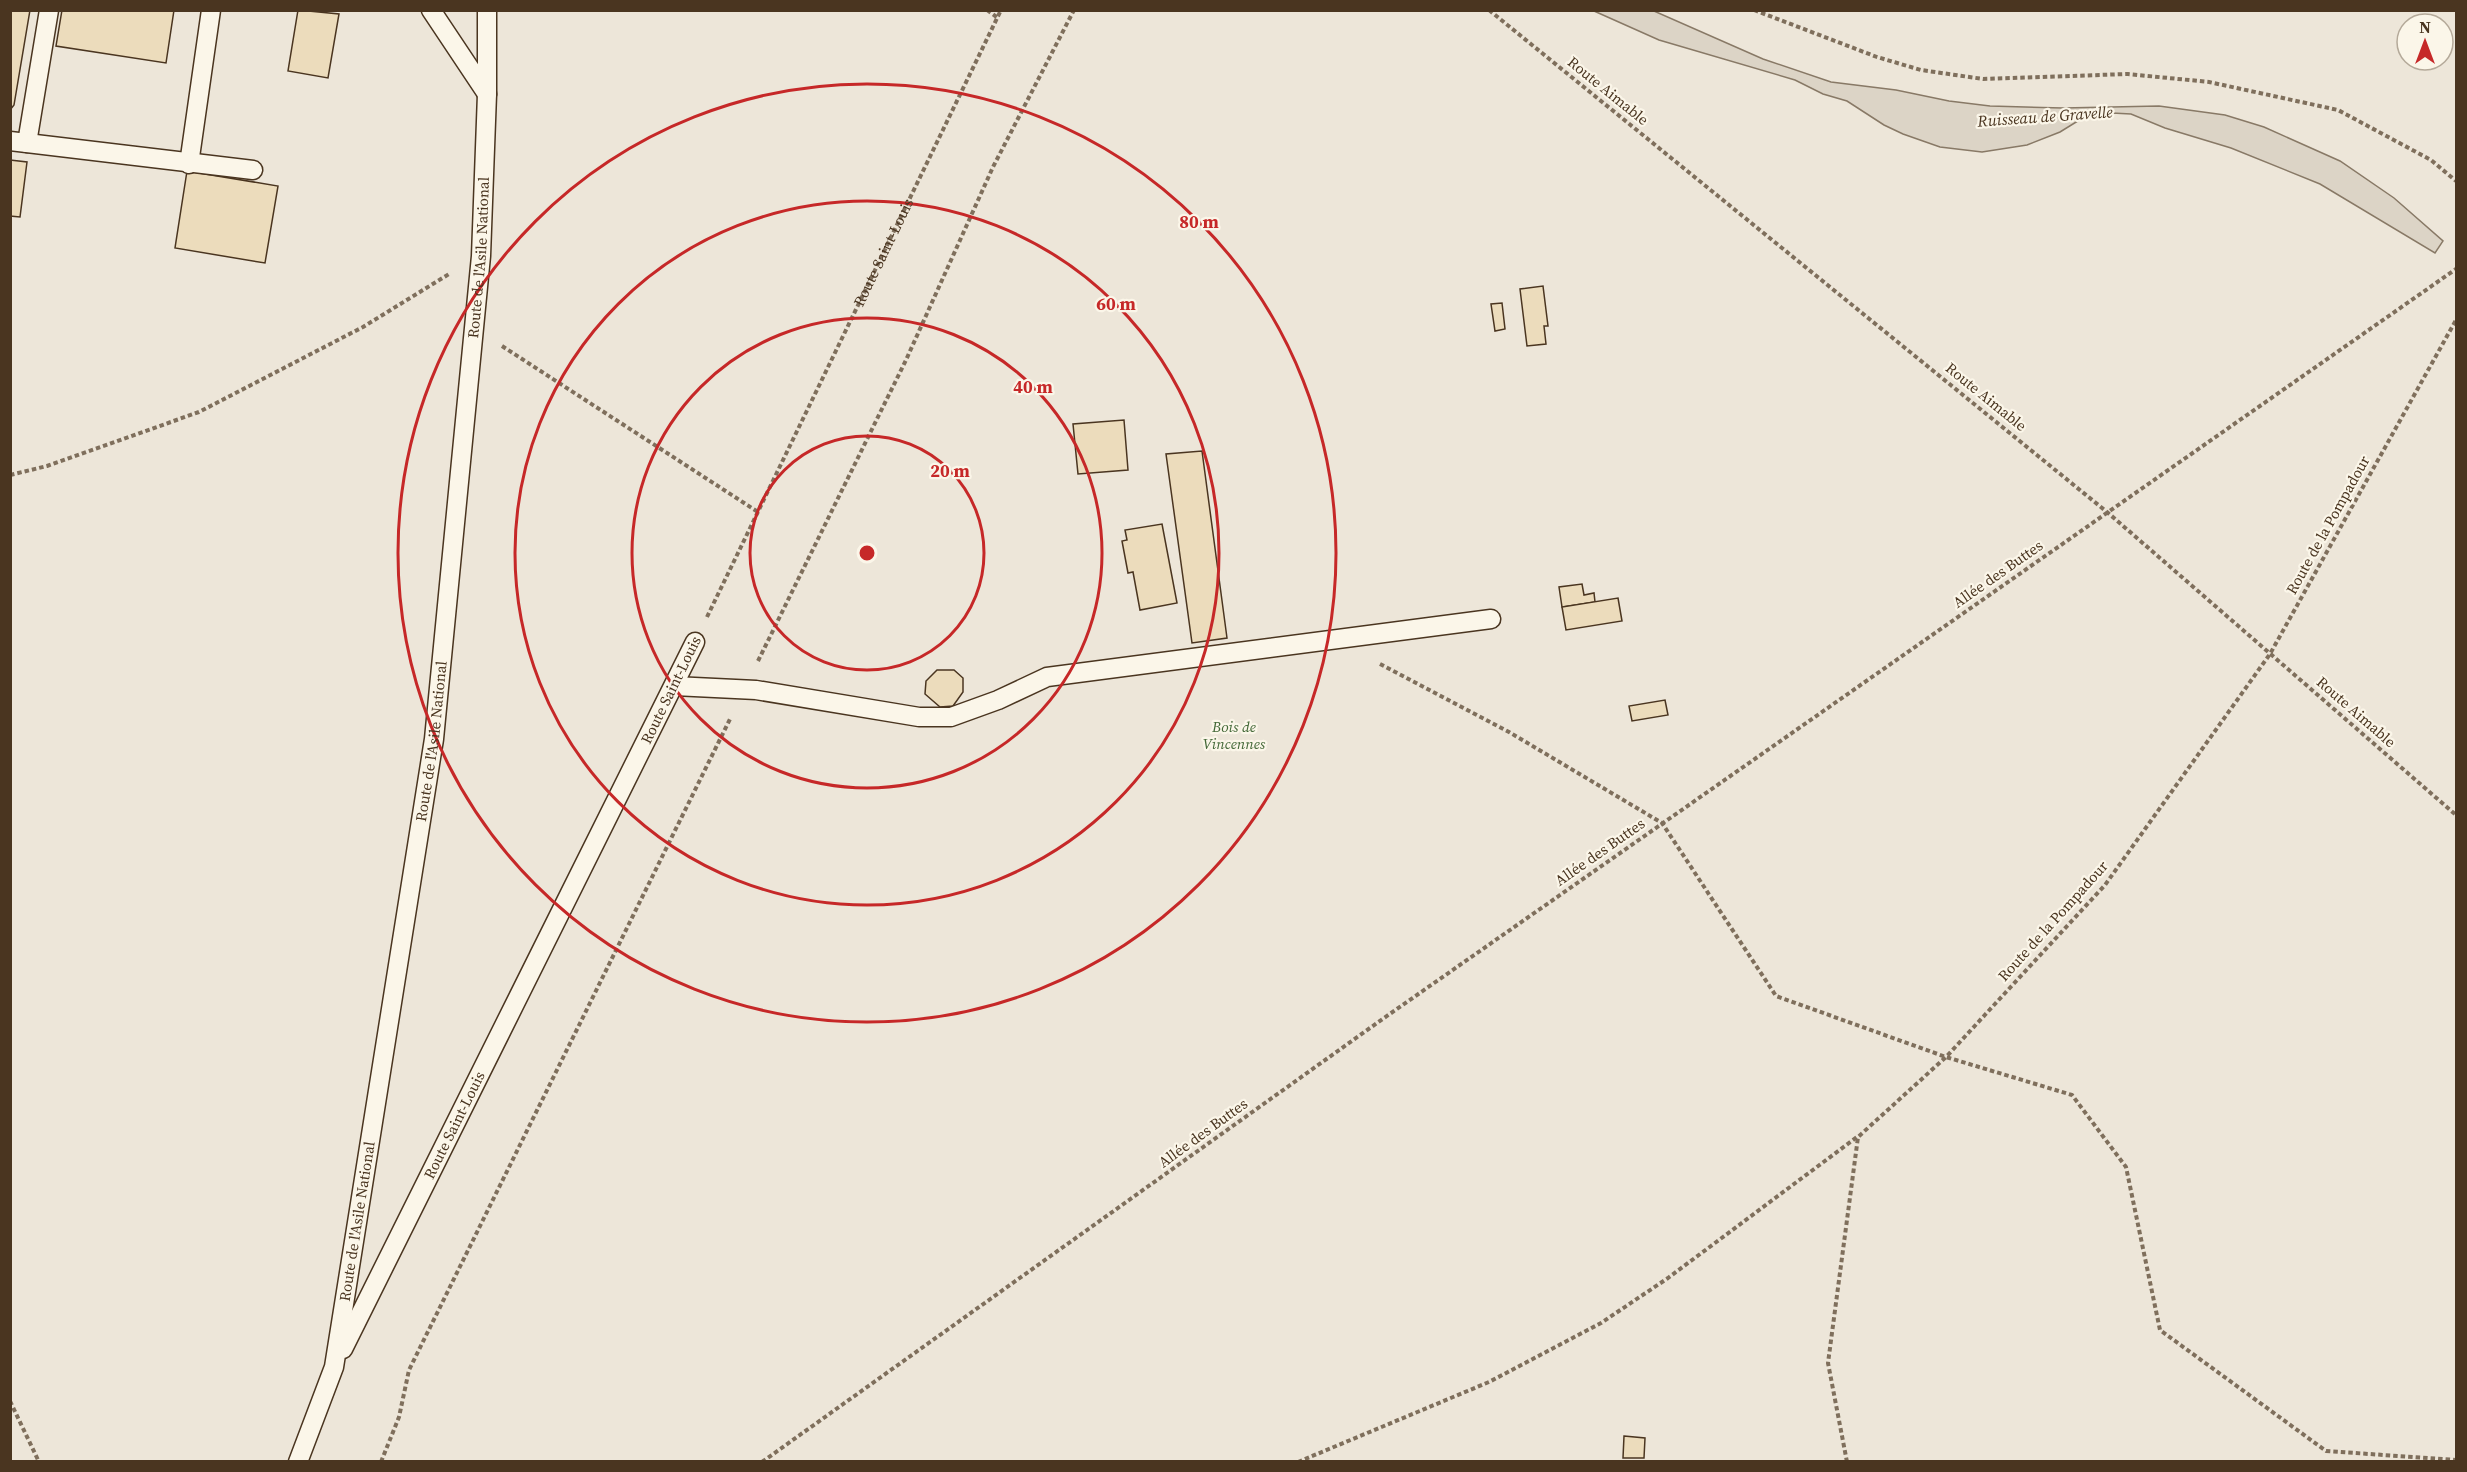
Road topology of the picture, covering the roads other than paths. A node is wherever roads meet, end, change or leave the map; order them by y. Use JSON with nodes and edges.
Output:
{"nodes":[{"id":1,"x":49,"y":10,"type":"edge"},
{"id":2,"x":212,"y":10,"type":"edge"},
{"id":3,"x":431,"y":10,"type":"edge"},
{"id":4,"x":486,"y":10,"type":"edge"},
{"id":5,"x":487,"y":94,"type":"junction"},
{"id":6,"x":19,"y":142,"type":"edge"},
{"id":7,"x":189,"y":164,"type":"junction"},
{"id":8,"x":253,"y":170,"type":"dead end"},
{"id":9,"x":1491,"y":619,"type":"dead end"},
{"id":10,"x":695,"y":642,"type":"road end"},
{"id":11,"x":674,"y":686,"type":"junction"},
{"id":12,"x":334,"y":1366,"type":"junction"},
{"id":13,"x":298,"y":1461,"type":"edge"}],
"edges":[{"from":1,"to":6,"type":"lane"},
{"from":2,"to":7,"type":"lane"},
{"from":3,"to":5,"type":"lane"},
{"from":4,"to":5,"type":"lane","name":"Route de l'Asile National"},
{"from":5,"to":12,"type":"lane","name":"Route de l'Asile National"},
{"from":6,"to":7,"type":"lane"},
{"from":7,"to":8,"type":"lane"},
{"from":9,"to":11,"type":"lane"},
{"from":10,"to":11,"type":"lane","name":"Route Saint-Louis"},
{"from":11,"to":12,"type":"lane","name":"Route Saint-Louis"},
{"from":12,"to":13,"type":"lane","name":"Route de l'Asile National"}]}
